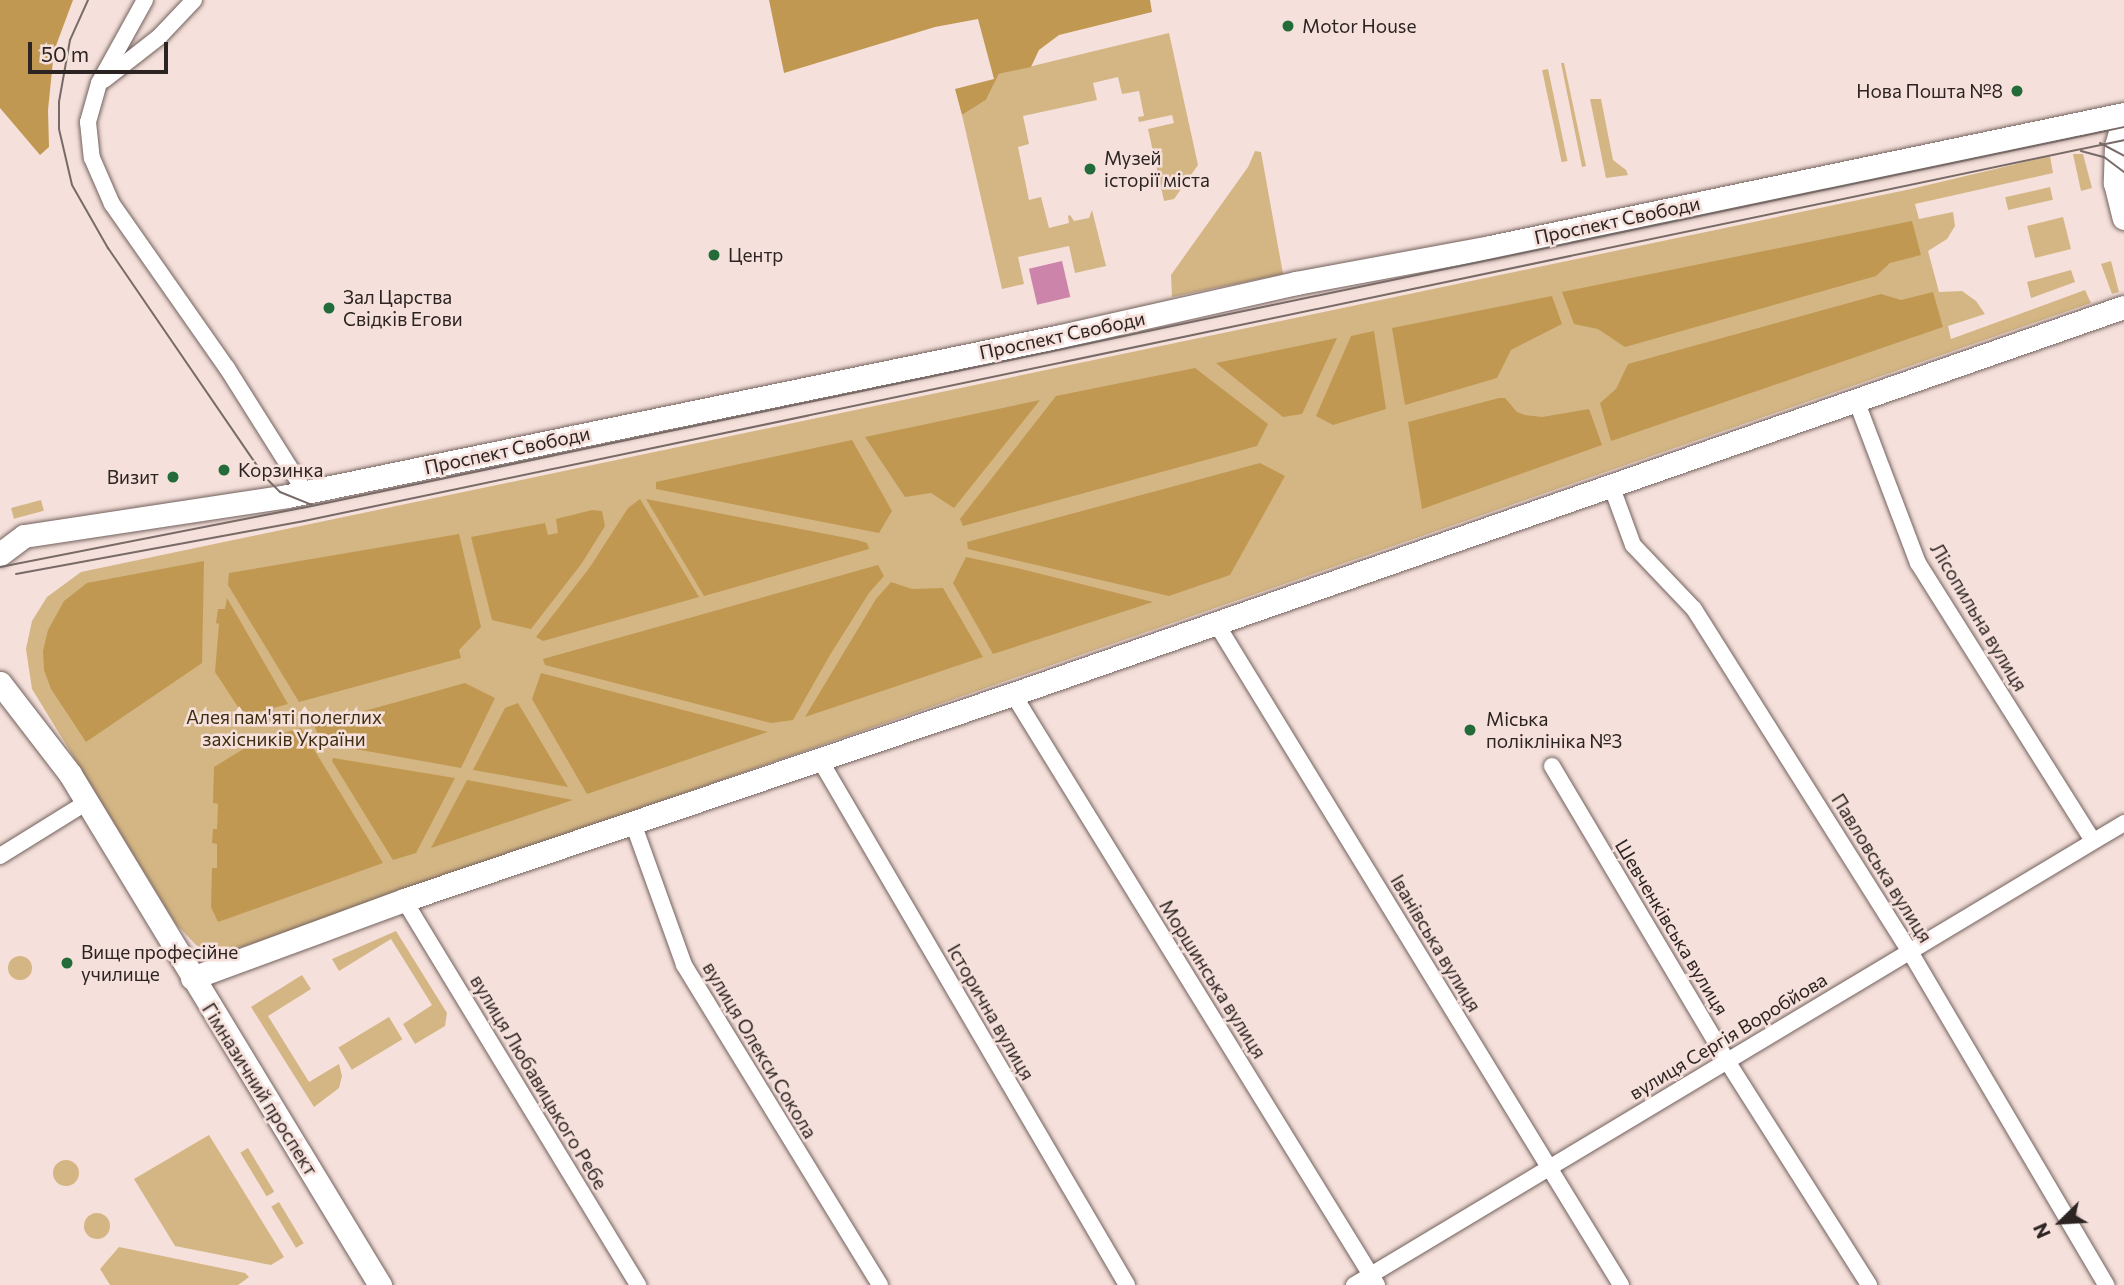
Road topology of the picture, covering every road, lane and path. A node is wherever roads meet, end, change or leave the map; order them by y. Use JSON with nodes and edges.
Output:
{"nodes":[{"id":1,"x":145,"y":0,"type":"edge"},
{"id":2,"x":194,"y":0,"type":"edge"},
{"id":3,"x":99,"y":83,"type":"junction"},
{"id":4,"x":2124,"y":116,"type":"edge"},
{"id":5,"x":2124,"y":218,"type":"edge"},
{"id":6,"x":2124,"y":307,"type":"edge"},
{"id":7,"x":1856,"y":400,"type":"junction"},
{"id":8,"x":1611,"y":485,"type":"junction"},
{"id":9,"x":305,"y":492,"type":"junction"},
{"id":10,"x":0,"y":551,"type":"edge"},
{"id":11,"x":1216,"y":623,"type":"junction"},
{"id":12,"x":0,"y":683,"type":"edge"},
{"id":13,"x":1013,"y":694,"type":"junction"},
{"id":14,"x":820,"y":760,"type":"junction"},
{"id":15,"x":1552,"y":766,"type":"dead end"},
{"id":16,"x":87,"y":802,"type":"junction"},
{"id":17,"x":632,"y":823,"type":"junction"},
{"id":18,"x":2124,"y":823,"type":"edge"},
{"id":19,"x":2093,"y":841,"type":"junction"},
{"id":20,"x":0,"y":856,"type":"edge"},
{"id":21,"x":404,"y":900,"type":"junction"},
{"id":22,"x":1909,"y":950,"type":"junction"},
{"id":23,"x":192,"y":978,"type":"junction"},
{"id":24,"x":1727,"y":1061,"type":"junction"},
{"id":25,"x":1548,"y":1169,"type":"junction"},
{"id":26,"x":1374,"y":1280,"type":"edge"},
{"id":27,"x":380,"y":1285,"type":"edge"},
{"id":28,"x":638,"y":1285,"type":"edge"},
{"id":29,"x":880,"y":1285,"type":"edge"},
{"id":30,"x":1127,"y":1285,"type":"edge"},
{"id":31,"x":1354,"y":1285,"type":"edge"},
{"id":32,"x":1620,"y":1285,"type":"edge"},
{"id":33,"x":1869,"y":1285,"type":"edge"},
{"id":34,"x":2106,"y":1285,"type":"edge"}],
"edges":[{"from":1,"to":3,"type":"street"},
{"from":2,"to":3,"type":"street"},
{"from":3,"to":9,"type":"street"},
{"from":4,"to":5,"type":"main road"},
{"from":4,"to":9,"type":"main road","name":"Проспект Свободи"},
{"from":6,"to":7,"type":"main road"},
{"from":7,"to":8,"type":"main road"},
{"from":7,"to":19,"type":"street","name":"Лісопильна вулиця"},
{"from":8,"to":11,"type":"main road"},
{"from":8,"to":22,"type":"street","name":"Павловська вулиця"},
{"from":9,"to":10,"type":"main road","name":"Проспект Свободи"},
{"from":11,"to":13,"type":"main road"},
{"from":11,"to":25,"type":"street","name":"Іванівська вулиця"},
{"from":12,"to":16,"type":"main road","name":"Гімназичний проспект"},
{"from":13,"to":14,"type":"main road"},
{"from":13,"to":26,"type":"street","name":"Моршинська вулиця"},
{"from":14,"to":17,"type":"main road"},
{"from":14,"to":30,"type":"street","name":"Історична вулиця"},
{"from":15,"to":24,"type":"street","name":"Шевченківська вулиця"},
{"from":16,"to":20,"type":"street"},
{"from":16,"to":23,"type":"main road","name":"Гімназичний проспект"},
{"from":17,"to":21,"type":"main road"},
{"from":17,"to":29,"type":"street","name":"вулиця Олекси Сокола"},
{"from":18,"to":19,"type":"street","name":"вулиця Сергія Воробйова"},
{"from":19,"to":22,"type":"street","name":"вулиця Сергія Воробйова"},
{"from":21,"to":23,"type":"main road"},
{"from":21,"to":28,"type":"street","name":"вулиця Любавицького Ребе"},
{"from":22,"to":24,"type":"street","name":"вулиця Сергія Воробйова"},
{"from":22,"to":34,"type":"street","name":"Павловська вулиця"},
{"from":23,"to":27,"type":"main road","name":"Гімназичний проспект"},
{"from":24,"to":25,"type":"street","name":"вулиця Сергія Воробйова"},
{"from":24,"to":33,"type":"street","name":"Шевченківська вулиця"},
{"from":25,"to":26,"type":"street","name":"вулиця Сергія Воробйова"},
{"from":25,"to":32,"type":"street","name":"Іванівська вулиця"},
{"from":26,"to":31,"type":"street","name":"вулиця Сергія Воробйова"}]}
